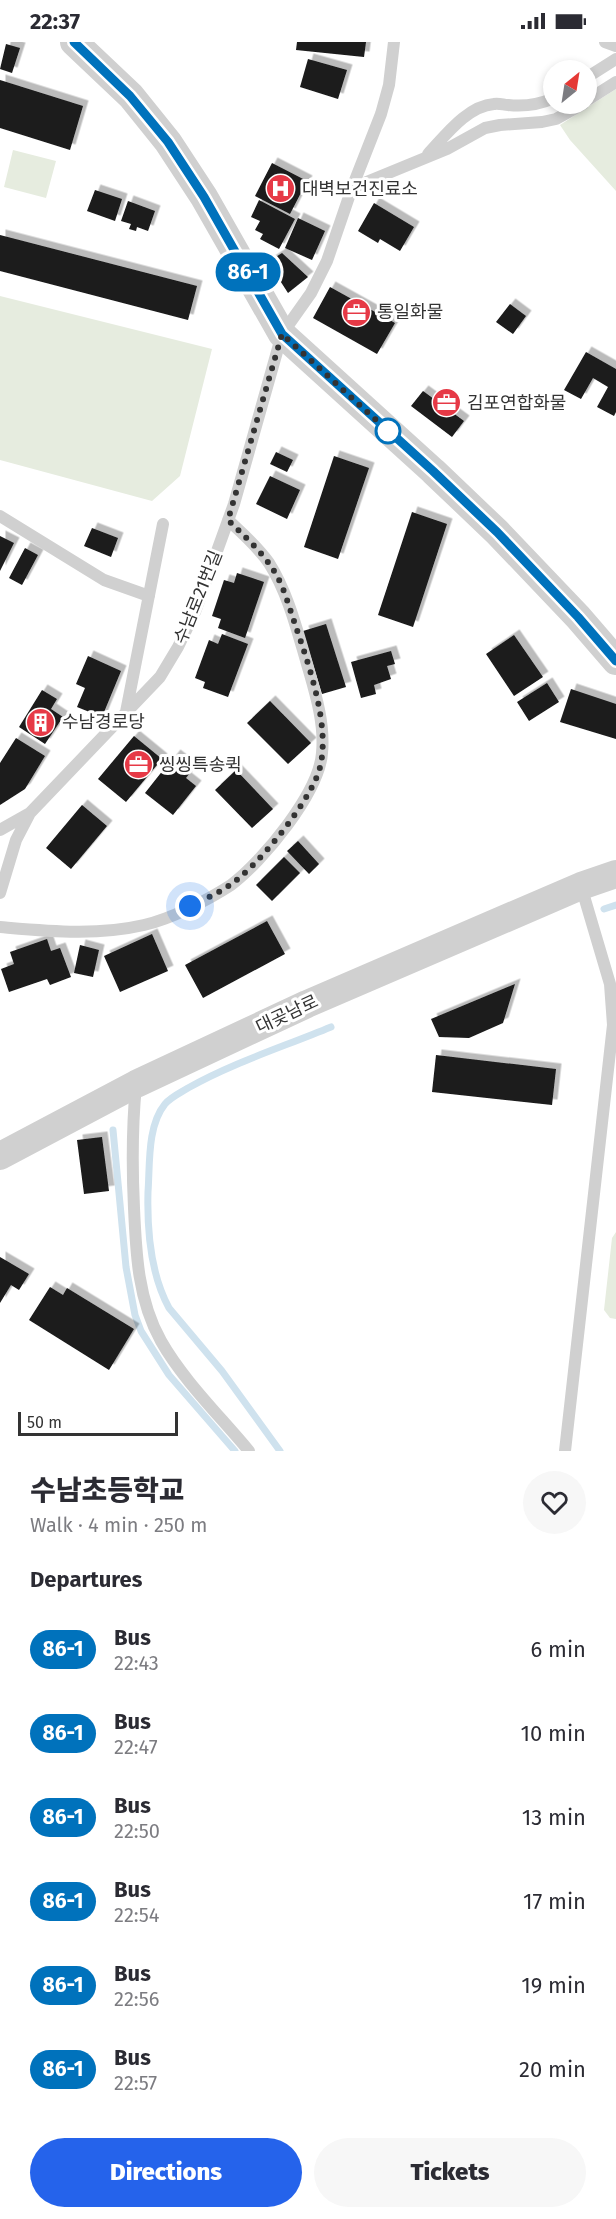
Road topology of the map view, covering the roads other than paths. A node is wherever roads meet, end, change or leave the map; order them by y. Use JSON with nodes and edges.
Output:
{"nodes":[{"id":1,"x":74,"y":42,"type":"edge"},
{"id":2,"x":394,"y":42,"type":"edge"},
{"id":3,"x":605,"y":42,"type":"edge"},
{"id":4,"x":616,"y":46,"type":"edge"},
{"id":5,"x":616,"y":59,"type":"edge"},
{"id":6,"x":597,"y":71,"type":"edge"},
{"id":7,"x":616,"y":82,"type":"edge"},
{"id":8,"x":597,"y":94,"type":"edge"},
{"id":9,"x":543,"y":103,"type":"edge"},
{"id":10,"x":565,"y":114,"type":"edge"},
{"id":11,"x":423,"y":159,"type":"junction"},
{"id":12,"x":352,"y":188,"type":"junction"},
{"id":13,"x":282,"y":334,"type":"junction"},
{"id":14,"x":0,"y":516,"type":"edge"},
{"id":15,"x":228,"y":520,"type":"junction"},
{"id":16,"x":163,"y":524,"type":"dead end"},
{"id":17,"x":149,"y":596,"type":"junction"},
{"id":18,"x":616,"y":661,"type":"edge"},
{"id":19,"x":126,"y":713,"type":"junction"},
{"id":20,"x":30,"y":813,"type":"junction"},
{"id":21,"x":0,"y":830,"type":"edge"},
{"id":22,"x":616,"y":874,"type":"edge"},
{"id":23,"x":580,"y":886,"type":"junction"},
{"id":24,"x":0,"y":893,"type":"edge"},
{"id":25,"x":0,"y":927,"type":"edge"},
{"id":26,"x":136,"y":1084,"type":"junction"},
{"id":27,"x":0,"y":1156,"type":"edge"},
{"id":28,"x":249,"y":1451,"type":"edge"},
{"id":29,"x":565,"y":1451,"type":"edge"}],
"edges":[{"from":1,"to":13,"type":"street"},
{"from":2,"to":12,"type":"lane","name":"수남로21번길"},
{"from":3,"to":4,"type":"lane"},
{"from":5,"to":6,"type":"lane"},
{"from":7,"to":8,"type":"lane"},
{"from":9,"to":11,"type":"lane"},
{"from":10,"to":11,"type":"lane"},
{"from":11,"to":12,"type":"lane"},
{"from":12,"to":13,"type":"lane","name":"수남로21번길"},
{"from":13,"to":15,"type":"lane","name":"수남로21번길"},
{"from":13,"to":18,"type":"street"},
{"from":14,"to":17,"type":"lane"},
{"from":15,"to":19,"type":"lane","name":"수남로21번길"},
{"from":15,"to":25,"type":"lane"},
{"from":16,"to":17,"type":"lane"},
{"from":17,"to":19,"type":"lane"},
{"from":19,"to":20,"type":"lane","name":"수남로21번길"},
{"from":20,"to":21,"type":"lane","name":"수남로21번길"},
{"from":20,"to":24,"type":"lane"},
{"from":22,"to":23,"type":"street","name":"대곶남로"},
{"from":23,"to":26,"type":"street","name":"대곶남로"},
{"from":23,"to":29,"type":"lane"},
{"from":26,"to":27,"type":"street","name":"대곶남로"},
{"from":26,"to":28,"type":"lane"}]}
